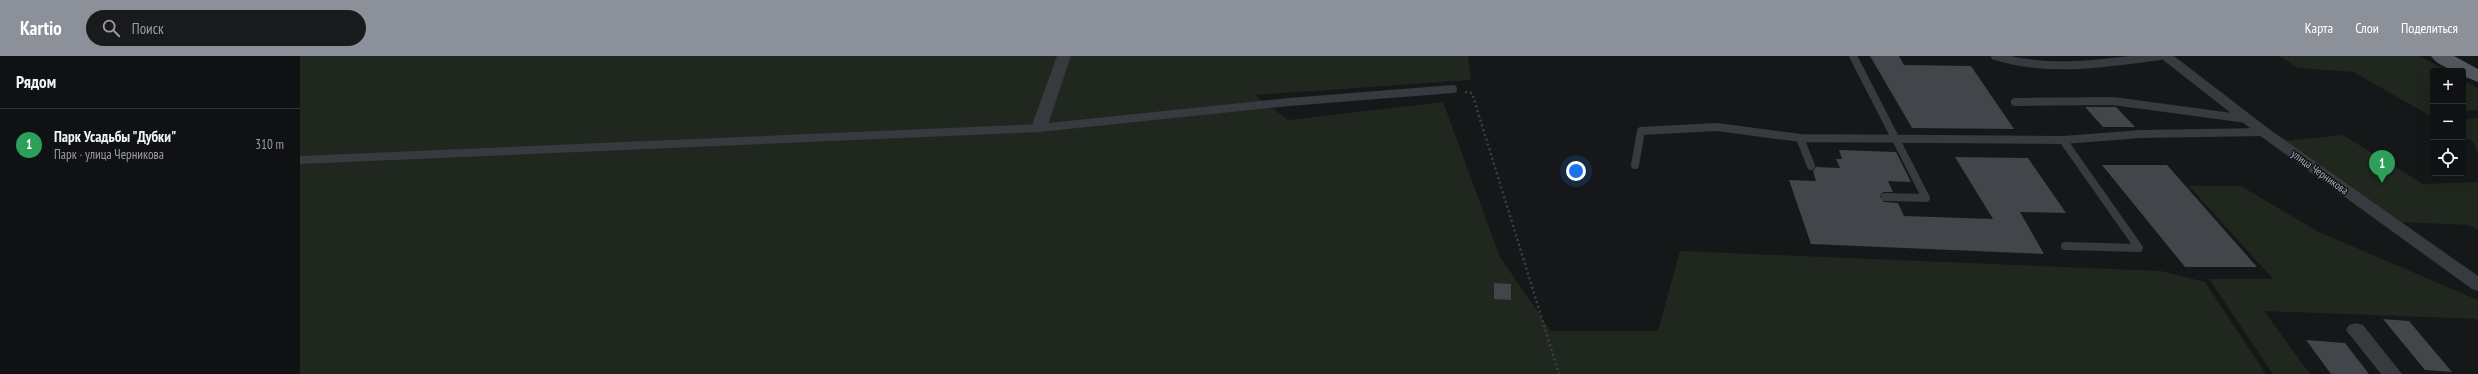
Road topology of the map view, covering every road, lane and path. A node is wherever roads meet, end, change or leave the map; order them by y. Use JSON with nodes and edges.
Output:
{"nodes":[{"id":1,"x":1064,"y":56,"type":"edge"},
{"id":2,"x":1853,"y":56,"type":"edge"},
{"id":3,"x":1995,"y":56,"type":"edge"},
{"id":4,"x":2160,"y":56,"type":"edge"},
{"id":5,"x":2165,"y":56,"type":"edge"},
{"id":6,"x":2440,"y":56,"type":"edge"},
{"id":7,"x":2478,"y":76,"type":"edge"},
{"id":8,"x":1453,"y":89,"type":"joint"},
{"id":9,"x":2015,"y":102,"type":"dead end"},
{"id":10,"x":2247,"y":119,"type":"junction"},
{"id":11,"x":1039,"y":128,"type":"junction"},
{"id":12,"x":2264,"y":132,"type":"junction"},
{"id":13,"x":1800,"y":138,"type":"junction"},
{"id":14,"x":1898,"y":140,"type":"junction"},
{"id":15,"x":2063,"y":140,"type":"junction"},
{"id":16,"x":300,"y":160,"type":"edge"},
{"id":17,"x":1635,"y":165,"type":"dead end"},
{"id":18,"x":1811,"y":166,"type":"dead end"},
{"id":19,"x":1885,"y":197,"type":"dead end"},
{"id":20,"x":2065,"y":246,"type":"dead end"},
{"id":21,"x":2478,"y":285,"type":"edge"},
{"id":22,"x":2356,"y":330,"type":"dead end"},
{"id":23,"x":1559,"y":374,"type":"edge"},
{"id":24,"x":2392,"y":374,"type":"edge"}],
"edges":[{"from":1,"to":11,"type":"street"},
{"from":2,"to":14,"type":"lane"},
{"from":3,"to":4,"type":"lane"},
{"from":5,"to":10,"type":"street","name":"улица Черникова"},
{"from":6,"to":7,"type":"main road"},
{"from":8,"to":11,"type":"lane"},
{"from":8,"to":23,"type":"path"},
{"from":9,"to":10,"type":"lane"},
{"from":10,"to":12,"type":"street","name":"улица Черникова"},
{"from":11,"to":16,"type":"lane"},
{"from":12,"to":15,"type":"lane"},
{"from":12,"to":21,"type":"street","name":"улица Черникова"},
{"from":13,"to":14,"type":"lane"},
{"from":13,"to":17,"type":"lane"},
{"from":13,"to":18,"type":"lane"},
{"from":14,"to":15,"type":"lane"},
{"from":14,"to":19,"type":"lane"},
{"from":15,"to":20,"type":"lane"},
{"from":22,"to":24,"type":"street"}]}
